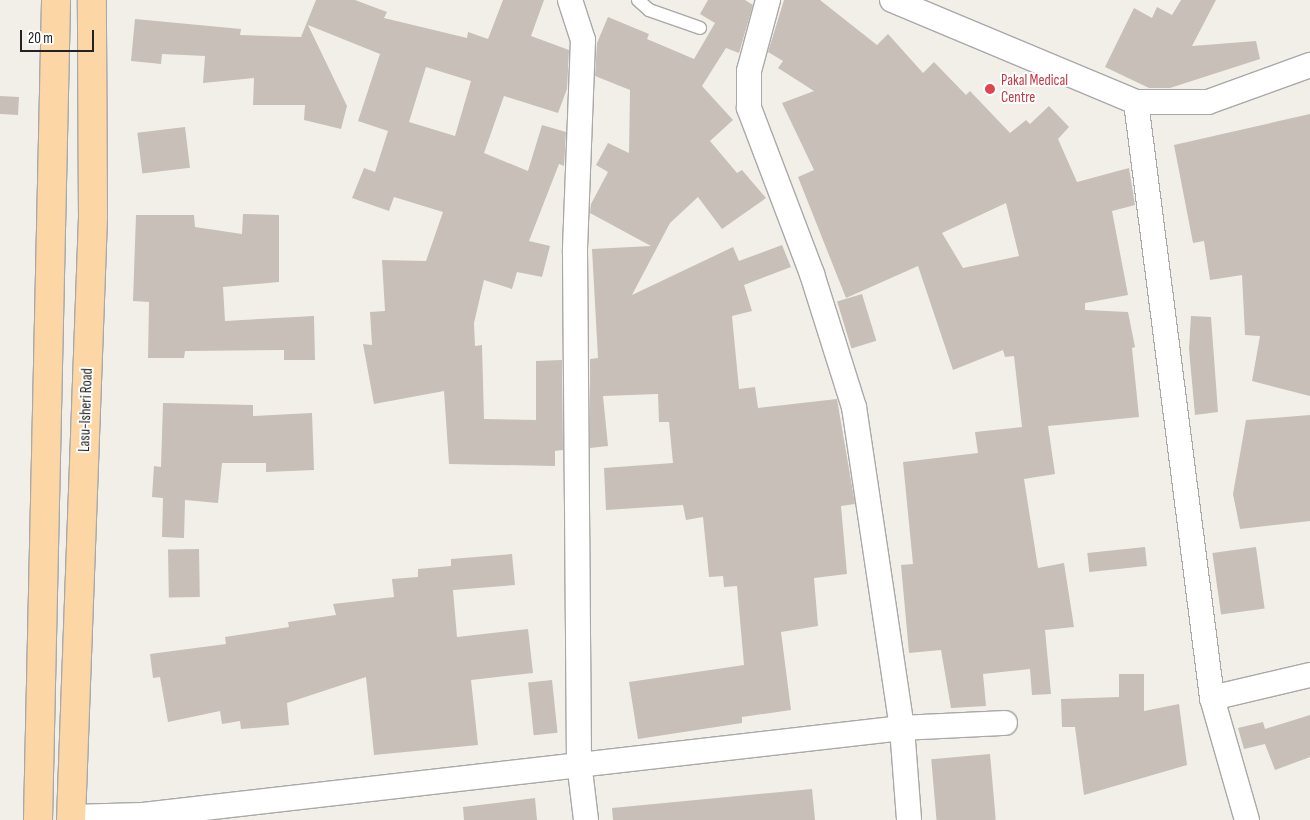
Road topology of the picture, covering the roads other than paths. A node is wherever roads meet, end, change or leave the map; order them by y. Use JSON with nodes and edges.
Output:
{"nodes":[{"id":1,"x":56,"y":0,"type":"edge"},
{"id":2,"x":92,"y":0,"type":"edge"},
{"id":3,"x":570,"y":0,"type":"edge"},
{"id":4,"x":638,"y":0,"type":"edge"},
{"id":5,"x":768,"y":0,"type":"edge"},
{"id":6,"x":892,"y":0,"type":"edge"},
{"id":7,"x":700,"y":28,"type":"dead end"},
{"id":8,"x":1310,"y":65,"type":"edge"},
{"id":9,"x":1136,"y":102,"type":"junction"},
{"id":10,"x":53,"y":218,"type":"junction"},
{"id":11,"x":92,"y":218,"type":"junction"},
{"id":12,"x":1310,"y":675,"type":"edge"},
{"id":13,"x":1212,"y":698,"type":"junction"},
{"id":14,"x":1005,"y":723,"type":"dead end"},
{"id":15,"x":902,"y":728,"type":"junction"},
{"id":16,"x":579,"y":762,"type":"junction"},
{"id":17,"x":71,"y":818,"type":"edge"},
{"id":18,"x":38,"y":820,"type":"edge"},
{"id":19,"x":586,"y":820,"type":"edge"},
{"id":20,"x":908,"y":820,"type":"edge"},
{"id":21,"x":1247,"y":820,"type":"edge"}],
"edges":[{"from":1,"to":10,"type":"main road"},
{"from":2,"to":11,"type":"main road","name":"Lasu-Isheri Road"},
{"from":3,"to":16,"type":"street"},
{"from":4,"to":7,"type":"lane"},
{"from":5,"to":15,"type":"street"},
{"from":6,"to":9,"type":"street"},
{"from":8,"to":9,"type":"street"},
{"from":9,"to":13,"type":"street"},
{"from":10,"to":11,"type":"main road"},
{"from":10,"to":18,"type":"main road"},
{"from":11,"to":17,"type":"main road","name":"Lasu-Isheri Road"},
{"from":12,"to":13,"type":"street"},
{"from":13,"to":21,"type":"street"},
{"from":14,"to":15,"type":"street"},
{"from":15,"to":16,"type":"street"},
{"from":15,"to":20,"type":"street"},
{"from":16,"to":17,"type":"street"},
{"from":16,"to":19,"type":"street"}]}
